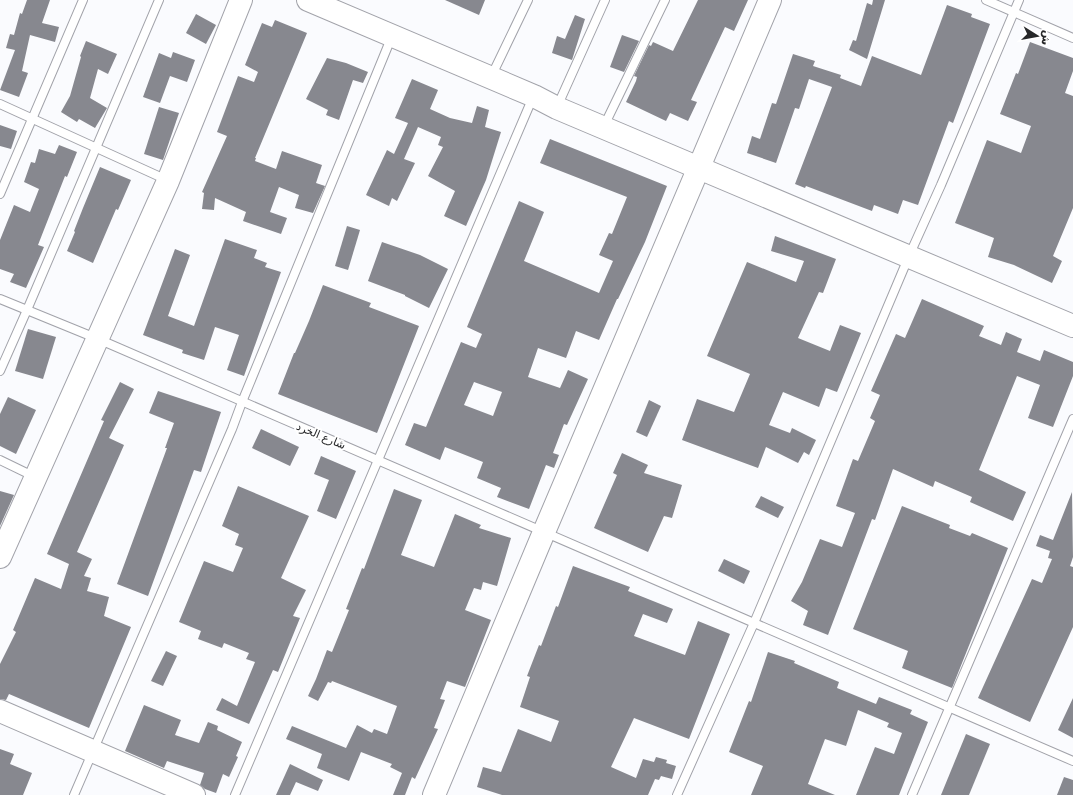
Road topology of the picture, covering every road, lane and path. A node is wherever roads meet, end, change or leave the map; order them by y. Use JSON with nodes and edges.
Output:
{"nodes":[{"id":1,"x":83,"y":0,"type":"edge"},
{"id":2,"x":159,"y":0,"type":"edge"},
{"id":3,"x":241,"y":0,"type":"edge"},
{"id":4,"x":308,"y":0,"type":"edge"},
{"id":5,"x":528,"y":0,"type":"edge"},
{"id":6,"x":605,"y":0,"type":"edge"},
{"id":7,"x":665,"y":0,"type":"edge"},
{"id":8,"x":770,"y":0,"type":"edge"},
{"id":9,"x":986,"y":0,"type":"edge"},
{"id":10,"x":1019,"y":0,"type":"edge"},
{"id":11,"x":1014,"y":12,"type":"junction"},
{"id":12,"x":392,"y":36,"type":"junction"},
{"id":13,"x":1073,"y":38,"type":"edge"},
{"id":14,"x":491,"y":78,"type":"junction"},
{"id":15,"x":534,"y":96,"type":"junction"},
{"id":16,"x":0,"y":104,"type":"edge"},
{"id":17,"x":557,"y":108,"type":"junction"},
{"id":18,"x":32,"y":118,"type":"junction"},
{"id":19,"x":604,"y":127,"type":"junction"},
{"id":20,"x":96,"y":148,"type":"junction"},
{"id":21,"x":699,"y":167,"type":"junction"},
{"id":22,"x":168,"y":181,"type":"junction"},
{"id":23,"x":0,"y":194,"type":"edge"},
{"id":24,"x":909,"y":256,"type":"junction"},
{"id":25,"x":0,"y":299,"type":"edge"},
{"id":26,"x":27,"y":310,"type":"junction"},
{"id":27,"x":1073,"y":326,"type":"edge"},
{"id":28,"x":98,"y":339,"type":"junction"},
{"id":29,"x":0,"y":371,"type":"edge"},
{"id":30,"x":242,"y":402,"type":"junction"},
{"id":31,"x":1073,"y":419,"type":"edge"},
{"id":32,"x":0,"y":460,"type":"edge"},
{"id":33,"x":378,"y":461,"type":"junction"},
{"id":34,"x":36,"y":477,"type":"junction"},
{"id":35,"x":544,"y":532,"type":"junction"},
{"id":36,"x":0,"y":557,"type":"edge"},
{"id":37,"x":754,"y":623,"type":"junction"},
{"id":38,"x":949,"y":708,"type":"junction"},
{"id":39,"x":0,"y":711,"type":"edge"},
{"id":40,"x":92,"y":751,"type":"junction"},
{"id":41,"x":1073,"y":761,"type":"edge"},
{"id":42,"x":74,"y":795,"type":"edge"},
{"id":43,"x":194,"y":795,"type":"edge"},
{"id":44,"x":235,"y":795,"type":"edge"},
{"id":45,"x":434,"y":795,"type":"edge"},
{"id":46,"x":677,"y":795,"type":"edge"},
{"id":47,"x":912,"y":795,"type":"edge"}],
"edges":[{"from":1,"to":18,"type":"lane"},
{"from":2,"to":20,"type":"lane"},
{"from":3,"to":22,"type":"street"},
{"from":4,"to":12,"type":"street"},
{"from":5,"to":14,"type":"lane"},
{"from":6,"to":17,"type":"lane"},
{"from":7,"to":19,"type":"lane"},
{"from":8,"to":21,"type":"street"},
{"from":9,"to":11,"type":"lane"},
{"from":10,"to":11,"type":"lane"},
{"from":11,"to":13,"type":"lane"},
{"from":11,"to":24,"type":"lane"},
{"from":12,"to":14,"type":"street"},
{"from":12,"to":30,"type":"lane"},
{"from":14,"to":15,"type":"street"},
{"from":15,"to":17,"type":"street"},
{"from":15,"to":33,"type":"lane"},
{"from":16,"to":18,"type":"lane"},
{"from":17,"to":19,"type":"street"},
{"from":18,"to":20,"type":"lane"},
{"from":18,"to":23,"type":"lane"},
{"from":19,"to":21,"type":"street"},
{"from":20,"to":22,"type":"lane"},
{"from":20,"to":26,"type":"lane"},
{"from":21,"to":24,"type":"street"},
{"from":21,"to":35,"type":"street"},
{"from":22,"to":28,"type":"street"},
{"from":24,"to":27,"type":"street"},
{"from":24,"to":37,"type":"lane"},
{"from":25,"to":26,"type":"lane","name":"شارع الخرد"},
{"from":26,"to":28,"type":"lane","name":"شارع الخرد"},
{"from":26,"to":29,"type":"lane"},
{"from":28,"to":30,"type":"lane","name":"شارع الخرد"},
{"from":28,"to":34,"type":"street"},
{"from":30,"to":33,"type":"lane","name":"شارع الخرد"},
{"from":30,"to":40,"type":"lane"},
{"from":31,"to":38,"type":"lane"},
{"from":32,"to":34,"type":"lane"},
{"from":33,"to":35,"type":"lane","name":"شارع الخرد"},
{"from":33,"to":44,"type":"lane"},
{"from":34,"to":36,"type":"street"},
{"from":35,"to":37,"type":"lane","name":"شارع الخرد"},
{"from":35,"to":45,"type":"street"},
{"from":37,"to":38,"type":"lane","name":"شارع الخرد"},
{"from":37,"to":46,"type":"lane"},
{"from":38,"to":41,"type":"lane","name":"شارع الخرد"},
{"from":38,"to":47,"type":"lane"},
{"from":39,"to":40,"type":"street"},
{"from":40,"to":42,"type":"lane"},
{"from":40,"to":43,"type":"street"}]}
